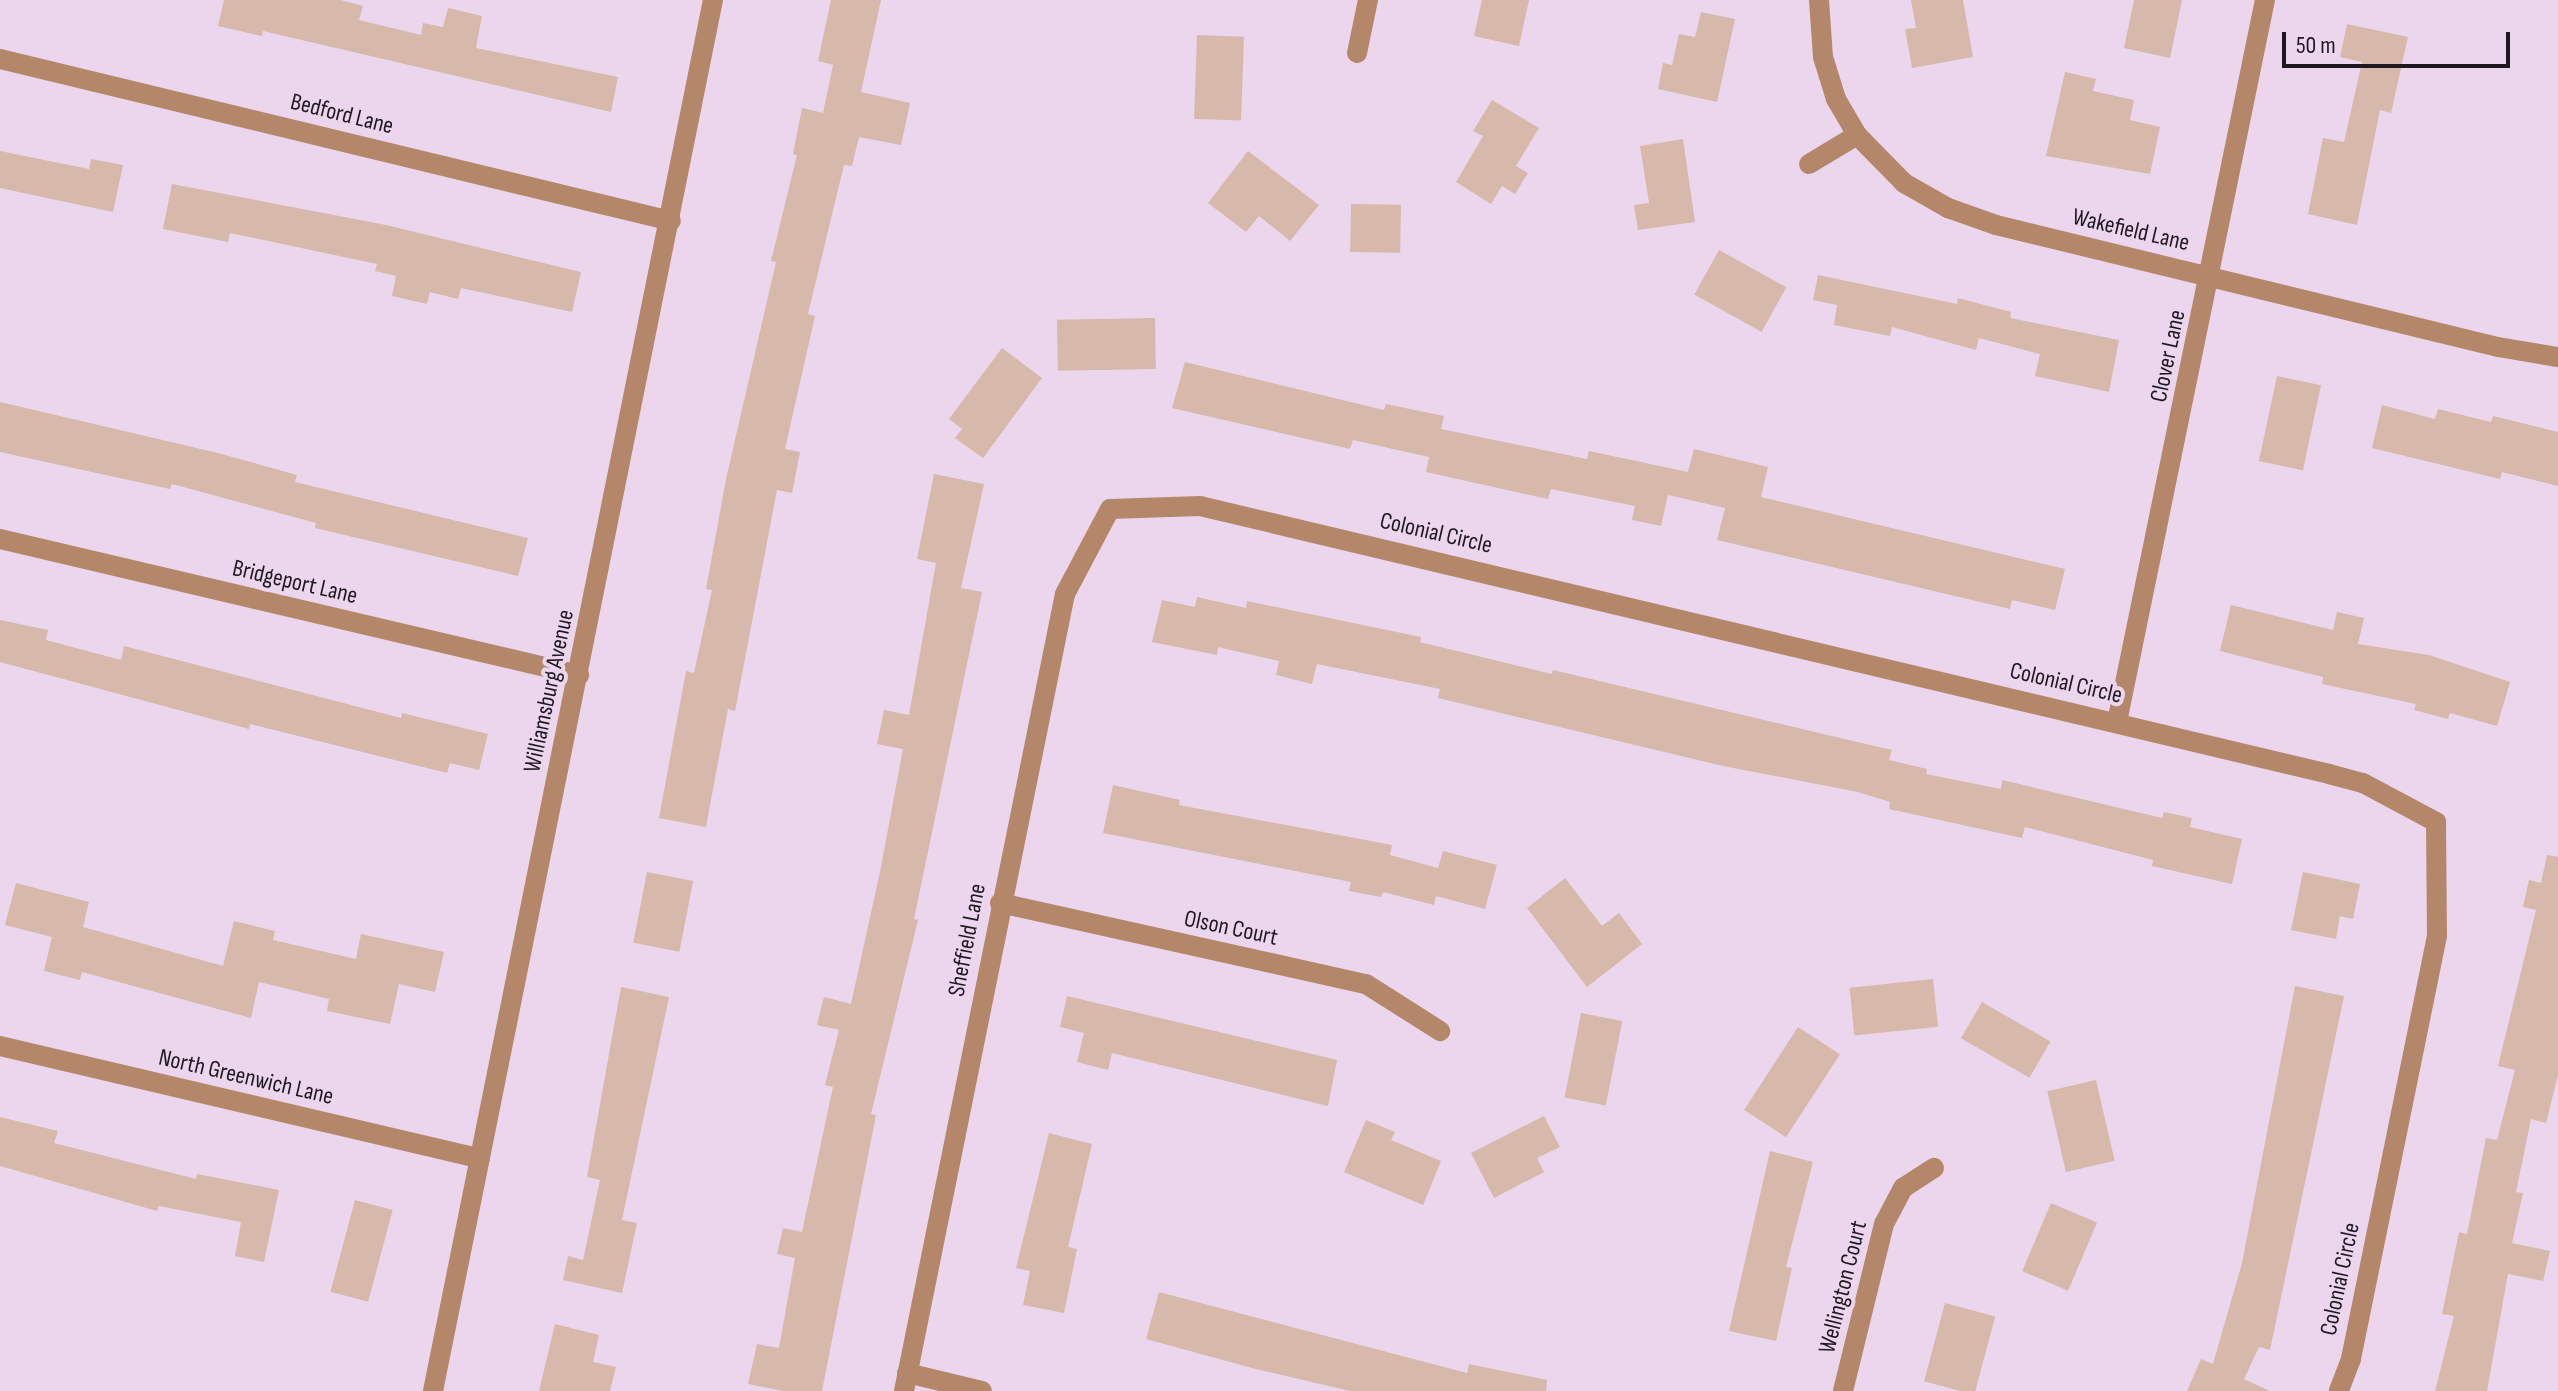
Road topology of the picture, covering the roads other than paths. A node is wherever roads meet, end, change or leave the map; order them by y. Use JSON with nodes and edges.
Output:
{"nodes":[{"id":1,"x":713,"y":0,"type":"edge"},
{"id":2,"x":1368,"y":0,"type":"edge"},
{"id":3,"x":1819,"y":0,"type":"edge"},
{"id":4,"x":2265,"y":0,"type":"edge"},
{"id":5,"x":1357,"y":53,"type":"dead end"},
{"id":6,"x":0,"y":59,"type":"edge"},
{"id":7,"x":1857,"y":135,"type":"junction"},
{"id":8,"x":1809,"y":164,"type":"dead end"},
{"id":9,"x":671,"y":221,"type":"junction"},
{"id":10,"x":2211,"y":275,"type":"junction"},
{"id":11,"x":2558,"y":357,"type":"edge"},
{"id":12,"x":1110,"y":509,"type":"joint"},
{"id":13,"x":0,"y":539,"type":"edge"},
{"id":14,"x":579,"y":675,"type":"junction"},
{"id":15,"x":2117,"y":722,"type":"junction"},
{"id":16,"x":1000,"y":903,"type":"junction"},
{"id":17,"x":1440,"y":1031,"type":"dead end"},
{"id":18,"x":0,"y":1046,"type":"edge"},
{"id":19,"x":480,"y":1159,"type":"junction"},
{"id":20,"x":1934,"y":1168,"type":"dead end"},
{"id":21,"x":906,"y":1382,"type":"edge"},
{"id":22,"x":433,"y":1391,"type":"edge"},
{"id":23,"x":982,"y":1391,"type":"edge"},
{"id":24,"x":1843,"y":1391,"type":"edge"},
{"id":25,"x":2339,"y":1391,"type":"edge"}],
"edges":[{"from":1,"to":9,"type":"street","name":"Williamsburg Avenue"},
{"from":2,"to":5,"type":"street"},
{"from":3,"to":7,"type":"street","name":"Wakefield Lane"},
{"from":4,"to":10,"type":"street","name":"Clover Lane"},
{"from":6,"to":9,"type":"street","name":"Bedford Lane"},
{"from":7,"to":8,"type":"street"},
{"from":7,"to":10,"type":"street","name":"Wakefield Lane"},
{"from":9,"to":14,"type":"street","name":"Williamsburg Avenue"},
{"from":10,"to":11,"type":"street","name":"Wakefield Lane"},
{"from":10,"to":15,"type":"street","name":"Clover Lane"},
{"from":12,"to":15,"type":"street","name":"Colonial Circle"},
{"from":12,"to":16,"type":"street","name":"Sheffield Lane"},
{"from":13,"to":14,"type":"street","name":"Bridgeport Lane"},
{"from":14,"to":19,"type":"street","name":"Williamsburg Avenue"},
{"from":15,"to":25,"type":"street","name":"Colonial Circle"},
{"from":16,"to":17,"type":"street","name":"Olson Court"},
{"from":16,"to":21,"type":"street","name":"Sheffield Lane"},
{"from":18,"to":19,"type":"street","name":"North Greenwich Lane"},
{"from":19,"to":22,"type":"street","name":"Williamsburg Avenue"},
{"from":20,"to":24,"type":"street","name":"Wellington Court"},
{"from":21,"to":23,"type":"street"}]}
